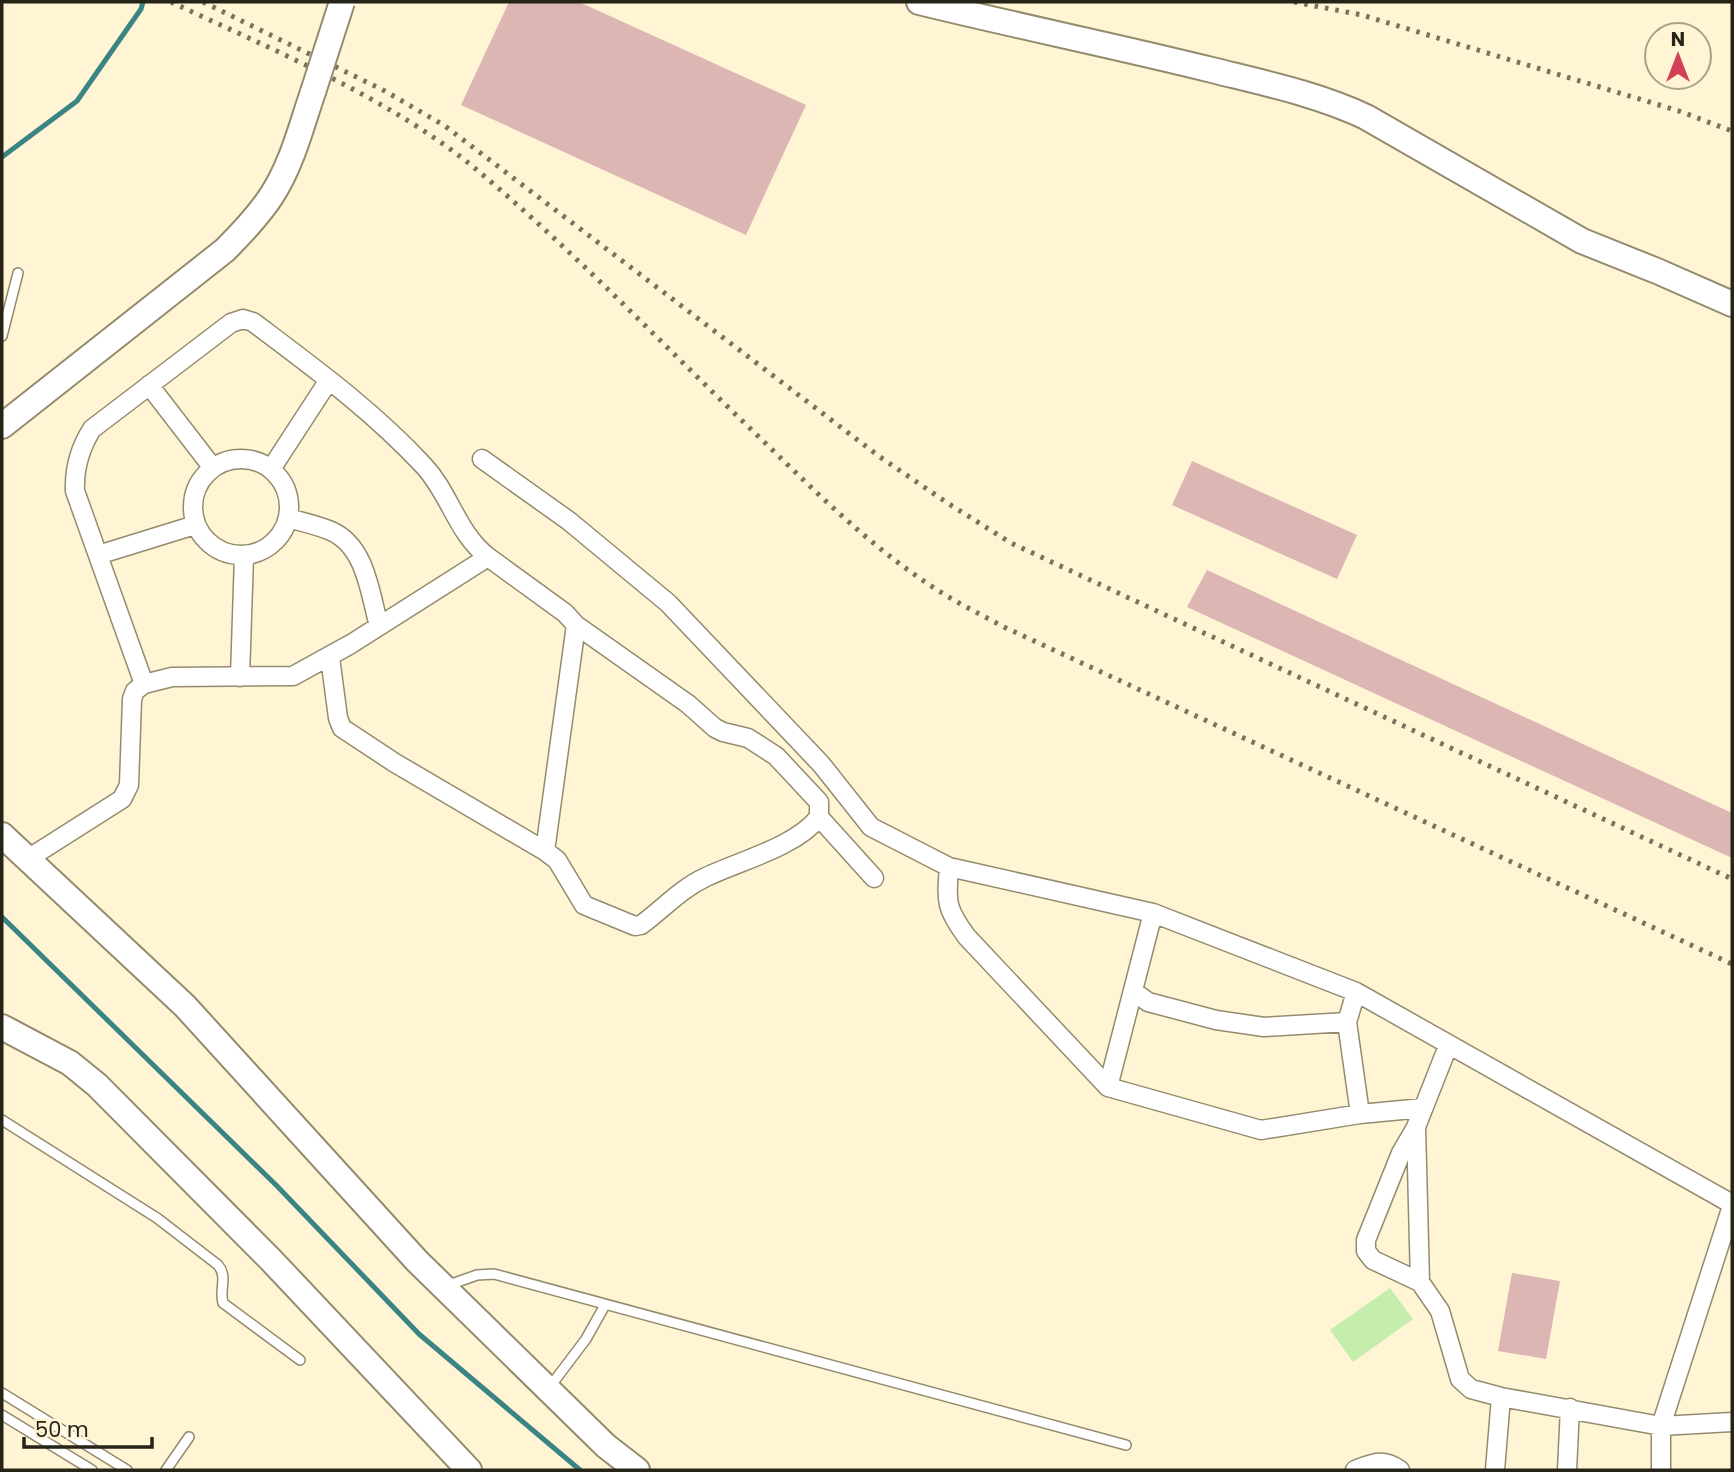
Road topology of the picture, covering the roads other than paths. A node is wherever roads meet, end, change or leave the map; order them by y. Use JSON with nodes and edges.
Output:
{"nodes":[{"id":1,"x":342,"y":2,"type":"edge"},
{"id":2,"x":919,"y":2,"type":"edge"},
{"id":3,"x":18,"y":273,"type":"dead end"},
{"id":4,"x":1732,"y":304,"type":"edge"},
{"id":5,"x":2,"y":336,"type":"edge"},
{"id":6,"x":329,"y":380,"type":"junction"},
{"id":7,"x":149,"y":385,"type":"junction"},
{"id":8,"x":2,"y":426,"type":"edge"},
{"id":9,"x":482,"y":459,"type":"dead end"},
{"id":10,"x":213,"y":468,"type":"junction"},
{"id":11,"x":271,"y":469,"type":"junction"},
{"id":12,"x":288,"y":518,"type":"junction"},
{"id":13,"x":195,"y":525,"type":"junction"},
{"id":14,"x":98,"y":555,"type":"junction"},
{"id":15,"x":244,"y":556,"type":"junction"},
{"id":16,"x":488,"y":557,"type":"junction"},
{"id":17,"x":576,"y":625,"type":"junction"},
{"id":18,"x":379,"y":626,"type":"junction"},
{"id":19,"x":330,"y":657,"type":"junction"},
{"id":20,"x":240,"y":677,"type":"junction"},
{"id":21,"x":144,"y":684,"type":"junction"},
{"id":22,"x":819,"y":817,"type":"junction"},
{"id":23,"x":2,"y":835,"type":"edge"},
{"id":24,"x":545,"y":851,"type":"junction"},
{"id":25,"x":26,"y":859,"type":"junction"},
{"id":26,"x":949,"y":867,"type":"junction"},
{"id":27,"x":874,"y":878,"type":"dead end"},
{"id":28,"x":1153,"y":913,"type":"junction"},
{"id":29,"x":1133,"y":990,"type":"junction"},
{"id":30,"x":1356,"y":992,"type":"junction"},
{"id":31,"x":1346,"y":1022,"type":"junction"},
{"id":32,"x":2,"y":1027,"type":"edge"},
{"id":33,"x":1448,"y":1046,"type":"junction"},
{"id":34,"x":1108,"y":1087,"type":"junction"},
{"id":35,"x":1423,"y":1108,"type":"junction"},
{"id":36,"x":1360,"y":1114,"type":"junction"},
{"id":37,"x":2,"y":1120,"type":"edge"},
{"id":38,"x":1416,"y":1127,"type":"junction"},
{"id":39,"x":1732,"y":1205,"type":"edge"},
{"id":40,"x":1420,"y":1282,"type":"junction"},
{"id":41,"x":445,"y":1287,"type":"junction"},
{"id":42,"x":605,"y":1305,"type":"junction"},
{"id":43,"x":300,"y":1360,"type":"dead end"},
{"id":44,"x":548,"y":1389,"type":"junction"},
{"id":45,"x":2,"y":1393,"type":"edge"},
{"id":46,"x":1501,"y":1397,"type":"junction"},
{"id":47,"x":1570,"y":1408,"type":"junction"},
{"id":48,"x":2,"y":1415,"type":"edge"},
{"id":49,"x":1732,"y":1422,"type":"edge"},
{"id":50,"x":1661,"y":1426,"type":"junction"},
{"id":51,"x":189,"y":1437,"type":"dead end"},
{"id":52,"x":1126,"y":1445,"type":"dead end"},
{"id":53,"x":92,"y":1470,"type":"edge"},
{"id":54,"x":127,"y":1470,"type":"edge"},
{"id":55,"x":166,"y":1470,"type":"edge"},
{"id":56,"x":468,"y":1470,"type":"edge"},
{"id":57,"x":637,"y":1470,"type":"edge"},
{"id":58,"x":1355,"y":1470,"type":"edge"},
{"id":59,"x":1400,"y":1470,"type":"edge"},
{"id":60,"x":1495,"y":1470,"type":"edge"},
{"id":61,"x":1567,"y":1470,"type":"edge"},
{"id":62,"x":1661,"y":1470,"type":"edge"}],
"edges":[{"from":1,"to":8,"type":"street","bridge":true},
{"from":2,"to":4,"type":"street"},
{"from":3,"to":5,"type":"lane"},
{"from":6,"to":7,"type":"street"},
{"from":6,"to":11,"type":"street"},
{"from":6,"to":16,"type":"street"},
{"from":7,"to":10,"type":"street"},
{"from":7,"to":14,"type":"street"},
{"from":9,"to":26,"type":"street"},
{"from":10,"to":11,"type":"street"},
{"from":10,"to":13,"type":"street"},
{"from":11,"to":12,"type":"street"},
{"from":12,"to":15,"type":"street"},
{"from":12,"to":18,"type":"street"},
{"from":13,"to":14,"type":"street"},
{"from":13,"to":15,"type":"street"},
{"from":14,"to":21,"type":"street"},
{"from":15,"to":20,"type":"street"},
{"from":16,"to":17,"type":"street"},
{"from":16,"to":18,"type":"street"},
{"from":17,"to":22,"type":"street"},
{"from":17,"to":24,"type":"street"},
{"from":18,"to":19,"type":"street"},
{"from":19,"to":20,"type":"street"},
{"from":19,"to":24,"type":"street"},
{"from":20,"to":21,"type":"street"},
{"from":21,"to":25,"type":"street"},
{"from":22,"to":24,"type":"street"},
{"from":22,"to":27,"type":"street"},
{"from":23,"to":25,"type":"street"},
{"from":25,"to":41,"type":"street"},
{"from":26,"to":28,"type":"street"},
{"from":26,"to":34,"type":"street"},
{"from":28,"to":29,"type":"street"},
{"from":28,"to":30,"type":"street"},
{"from":29,"to":31,"type":"street"},
{"from":29,"to":34,"type":"street"},
{"from":30,"to":31,"type":"street"},
{"from":30,"to":33,"type":"street"},
{"from":31,"to":36,"type":"street"},
{"from":32,"to":56,"type":"street"},
{"from":33,"to":35,"type":"street"},
{"from":33,"to":39,"type":"street"},
{"from":34,"to":36,"type":"street"},
{"from":35,"to":36,"type":"street"},
{"from":35,"to":38,"type":"street"},
{"from":37,"to":43,"type":"lane"},
{"from":38,"to":40,"type":"street"},
{"from":38,"to":40,"type":"street"},
{"from":39,"to":50,"type":"street"},
{"from":40,"to":46,"type":"street"},
{"from":41,"to":42,"type":"lane"},
{"from":41,"to":44,"type":"street"},
{"from":42,"to":44,"type":"lane"},
{"from":42,"to":52,"type":"lane"},
{"from":44,"to":57,"type":"street"},
{"from":45,"to":54,"type":"lane"},
{"from":46,"to":47,"type":"street"},
{"from":46,"to":60,"type":"street"},
{"from":47,"to":50,"type":"street"},
{"from":47,"to":61,"type":"street"},
{"from":48,"to":53,"type":"lane"},
{"from":49,"to":50,"type":"street"},
{"from":50,"to":62,"type":"street"},
{"from":51,"to":55,"type":"lane"},
{"from":58,"to":59,"type":"street"}]}
